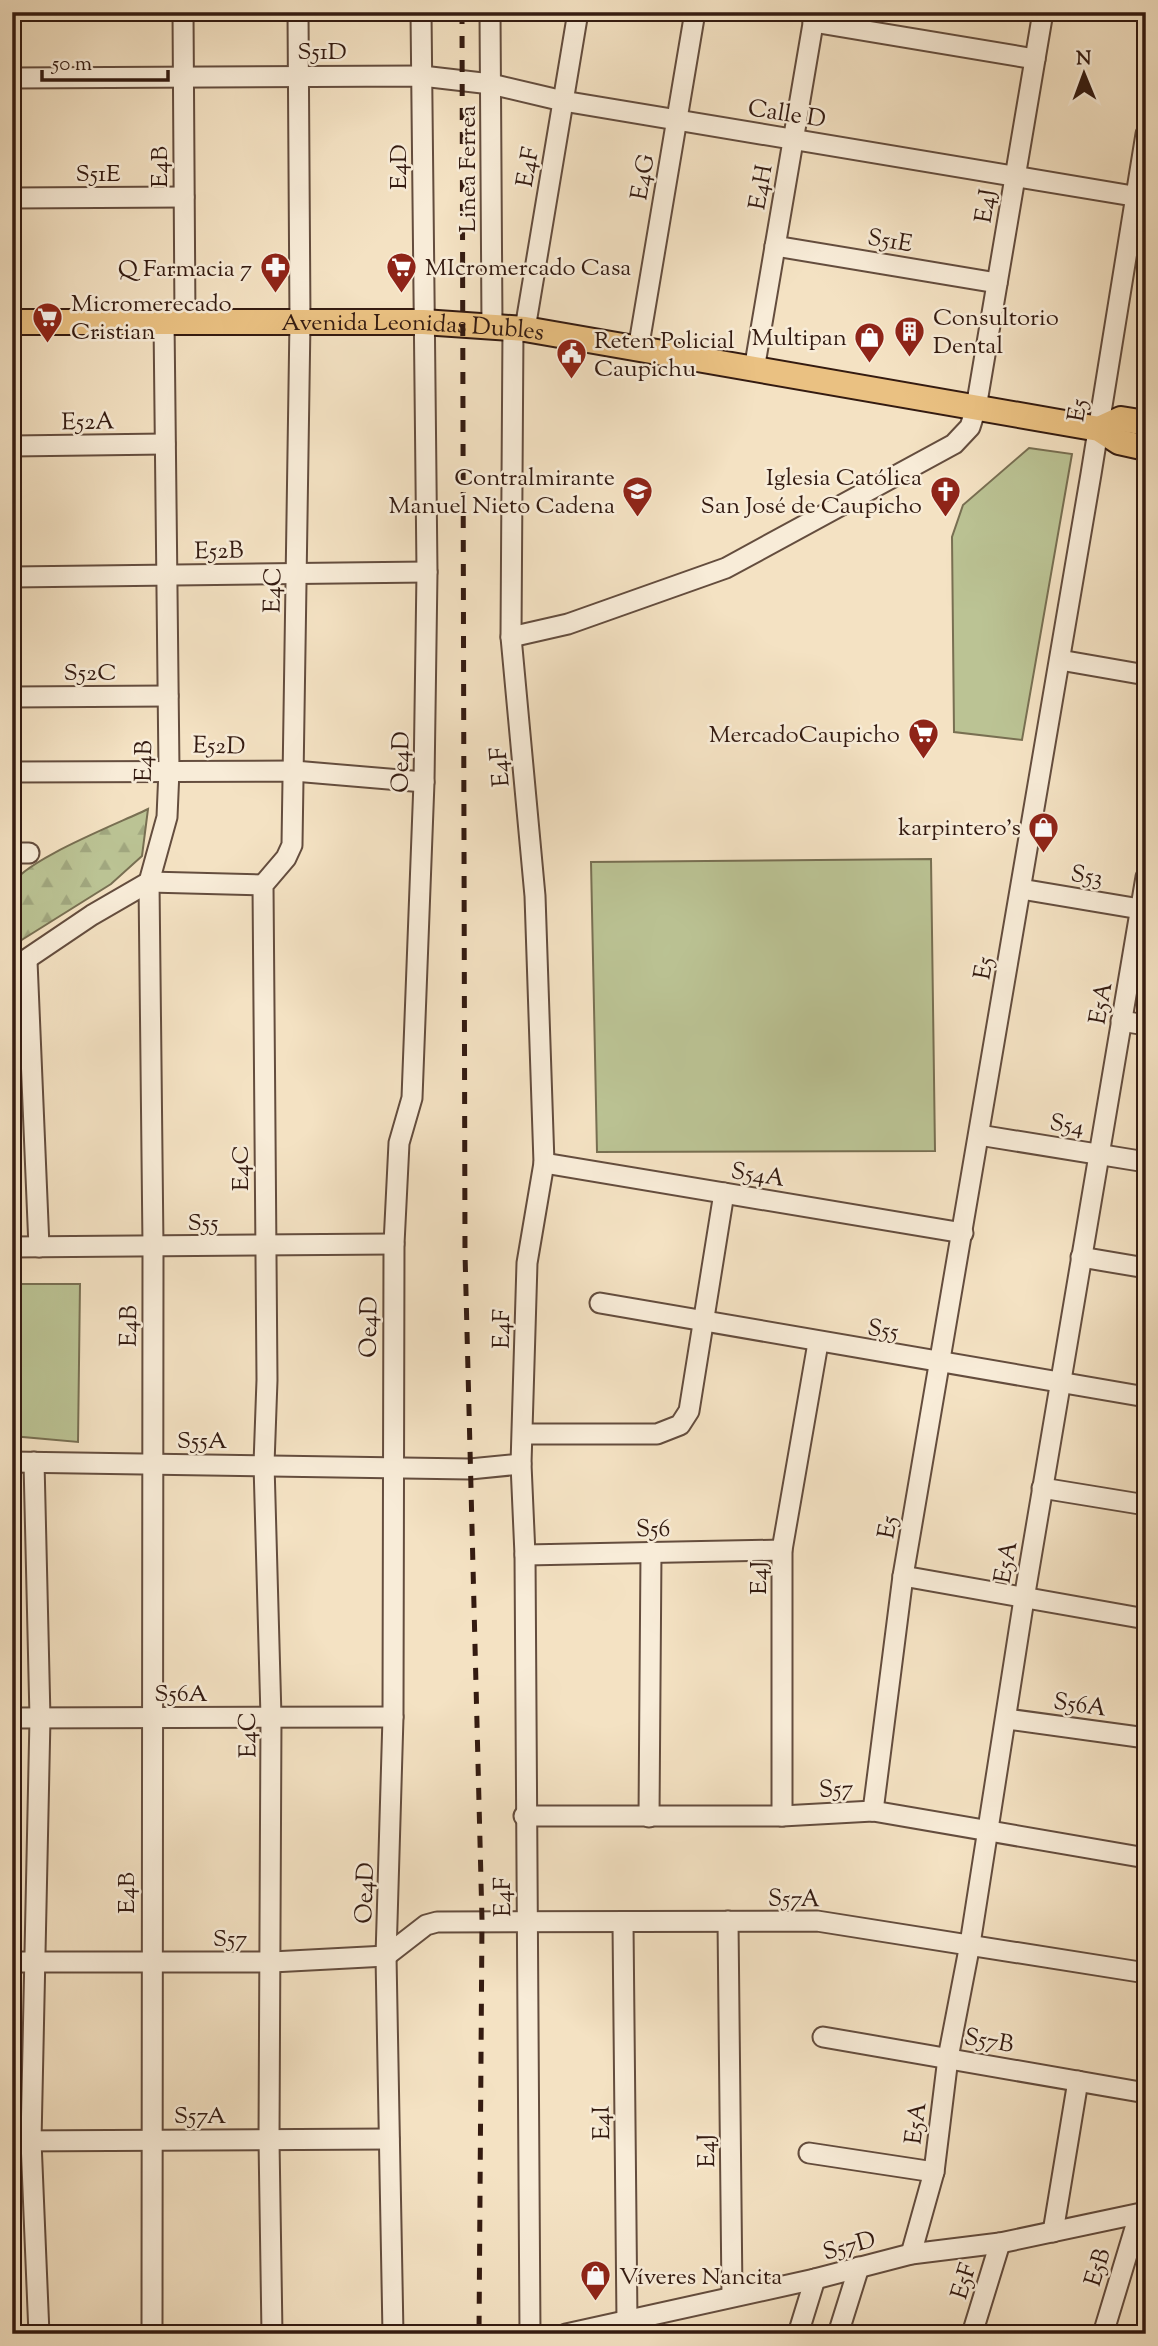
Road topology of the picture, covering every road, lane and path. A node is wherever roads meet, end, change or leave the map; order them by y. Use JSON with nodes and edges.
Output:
{"nodes":[{"id":1,"x":183,"y":12,"type":"edge"},
{"id":2,"x":298,"y":12,"type":"edge"},
{"id":3,"x":421,"y":12,"type":"edge"},
{"id":4,"x":490,"y":12,"type":"edge"},
{"id":5,"x":578,"y":12,"type":"edge"},
{"id":6,"x":695,"y":12,"type":"edge"},
{"id":7,"x":1043,"y":12,"type":"edge"},
{"id":8,"x":814,"y":17,"type":"edge"},
{"id":9,"x":1035,"y":59,"type":"junction"},
{"id":10,"x":183,"y":76,"type":"junction"},
{"id":11,"x":299,"y":76,"type":"junction"},
{"id":12,"x":422,"y":76,"type":"junction"},
{"id":13,"x":12,"y":78,"type":"edge"},
{"id":14,"x":491,"y":84,"type":"junction"},
{"id":15,"x":563,"y":101,"type":"junction"},
{"id":16,"x":676,"y":120,"type":"junction"},
{"id":17,"x":1146,"y":135,"type":"edge"},
{"id":18,"x":793,"y":139,"type":"junction"},
{"id":19,"x":1015,"y":176,"type":"junction"},
{"id":20,"x":184,"y":197,"type":"junction"},
{"id":21,"x":1140,"y":197,"type":"edge"},
{"id":22,"x":12,"y":198,"type":"edge"},
{"id":23,"x":775,"y":246,"type":"junction"},
{"id":24,"x":997,"y":283,"type":"junction"},
{"id":25,"x":174,"y":321,"type":"junction"},
{"id":26,"x":300,"y":321,"type":"junction"},
{"id":27,"x":12,"y":322,"type":"edge"},
{"id":28,"x":423,"y":322,"type":"junction"},
{"id":29,"x":510,"y":328,"type":"junction"},
{"id":30,"x":638,"y":349,"type":"junction"},
{"id":31,"x":754,"y":370,"type":"junction"},
{"id":32,"x":976,"y":408,"type":"junction"},
{"id":33,"x":1146,"y":424,"type":"edge"},
{"id":34,"x":1099,"y":429,"type":"junction"},
{"id":35,"x":165,"y":444,"type":"junction"},
{"id":36,"x":12,"y":446,"type":"edge"},
{"id":37,"x":1146,"y":447,"type":"edge"},
{"id":38,"x":427,"y":572,"type":"junction"},
{"id":39,"x":296,"y":574,"type":"junction"},
{"id":40,"x":167,"y":575,"type":"junction"},
{"id":41,"x":12,"y":577,"type":"edge"},
{"id":42,"x":511,"y":636,"type":"junction"},
{"id":43,"x":1060,"y":660,"type":"junction"},
{"id":44,"x":1146,"y":675,"type":"edge"},
{"id":45,"x":168,"y":696,"type":"junction"},
{"id":46,"x":12,"y":697,"type":"edge"},
{"id":47,"x":169,"y":769,"type":"junction"},
{"id":48,"x":294,"y":771,"type":"junction"},
{"id":49,"x":12,"y":772,"type":"edge"},
{"id":50,"x":424,"y":782,"type":"junction"},
{"id":51,"x":1146,"y":877,"type":"edge"},
{"id":52,"x":149,"y":882,"type":"junction"},
{"id":53,"x":263,"y":885,"type":"junction"},
{"id":54,"x":1021,"y":889,"type":"junction"},
{"id":55,"x":1143,"y":909,"type":"edge"},
{"id":56,"x":20,"y":965,"type":"edge"},
{"id":57,"x":1121,"y":1021,"type":"junction"},
{"id":58,"x":1146,"y":1026,"type":"edge"},
{"id":59,"x":979,"y":1135,"type":"junction"},
{"id":60,"x":1099,"y":1155,"type":"junction"},
{"id":61,"x":1146,"y":1163,"type":"edge"},
{"id":62,"x":544,"y":1164,"type":"junction"},
{"id":63,"x":724,"y":1193,"type":"junction"},
{"id":64,"x":963,"y":1233,"type":"junction"},
{"id":65,"x":394,"y":1244,"type":"junction"},
{"id":66,"x":153,"y":1246,"type":"junction"},
{"id":67,"x":265,"y":1246,"type":"junction"},
{"id":68,"x":12,"y":1247,"type":"edge"},
{"id":69,"x":39,"y":1247,"type":"junction"},
{"id":70,"x":1081,"y":1257,"type":"junction"},
{"id":71,"x":1146,"y":1268,"type":"edge"},
{"id":72,"x":600,"y":1303,"type":"dead end"},
{"id":73,"x":704,"y":1320,"type":"junction"},
{"id":74,"x":818,"y":1343,"type":"junction"},
{"id":75,"x":941,"y":1363,"type":"junction"},
{"id":76,"x":1060,"y":1382,"type":"junction"},
{"id":77,"x":1146,"y":1397,"type":"edge"},
{"id":78,"x":523,"y":1434,"type":"junction"},
{"id":79,"x":12,"y":1462,"type":"edge"},
{"id":80,"x":34,"y":1462,"type":"junction"},
{"id":81,"x":151,"y":1464,"type":"junction"},
{"id":82,"x":264,"y":1464,"type":"junction"},
{"id":83,"x":521,"y":1464,"type":"junction"},
{"id":84,"x":392,"y":1466,"type":"junction"},
{"id":85,"x":1042,"y":1488,"type":"junction"},
{"id":86,"x":1146,"y":1506,"type":"edge"},
{"id":87,"x":782,"y":1550,"type":"junction"},
{"id":88,"x":651,"y":1552,"type":"junction"},
{"id":89,"x":525,"y":1555,"type":"junction"},
{"id":90,"x":903,"y":1576,"type":"junction"},
{"id":91,"x":1024,"y":1599,"type":"junction"},
{"id":92,"x":1146,"y":1619,"type":"edge"},
{"id":93,"x":271,"y":1717,"type":"junction"},
{"id":94,"x":393,"y":1717,"type":"junction"},
{"id":95,"x":12,"y":1718,"type":"edge"},
{"id":96,"x":40,"y":1718,"type":"junction"},
{"id":97,"x":151,"y":1718,"type":"junction"},
{"id":98,"x":1007,"y":1719,"type":"junction"},
{"id":99,"x":1146,"y":1738,"type":"edge"},
{"id":100,"x":873,"y":1811,"type":"junction"},
{"id":101,"x":524,"y":1816,"type":"junction"},
{"id":102,"x":782,"y":1816,"type":"junction"},
{"id":103,"x":649,"y":1817,"type":"junction"},
{"id":104,"x":986,"y":1833,"type":"junction"},
{"id":105,"x":1146,"y":1858,"type":"edge"},
{"id":106,"x":527,"y":1920,"type":"junction"},
{"id":107,"x":728,"y":1922,"type":"junction"},
{"id":108,"x":623,"y":1924,"type":"junction"},
{"id":109,"x":970,"y":1944,"type":"junction"},
{"id":110,"x":386,"y":1956,"type":"junction"},
{"id":111,"x":12,"y":1962,"type":"edge"},
{"id":112,"x":34,"y":1962,"type":"junction"},
{"id":113,"x":272,"y":1962,"type":"junction"},
{"id":114,"x":150,"y":1963,"type":"junction"},
{"id":115,"x":1146,"y":1973,"type":"edge"},
{"id":116,"x":823,"y":2037,"type":"dead end"},
{"id":117,"x":948,"y":2058,"type":"junction"},
{"id":118,"x":1078,"y":2081,"type":"junction"},
{"id":119,"x":1146,"y":2093,"type":"edge"},
{"id":120,"x":389,"y":2139,"type":"junction"},
{"id":121,"x":150,"y":2140,"type":"junction"},
{"id":122,"x":269,"y":2140,"type":"junction"},
{"id":123,"x":22,"y":2141,"type":"edge"},
{"id":124,"x":809,"y":2153,"type":"dead end"},
{"id":125,"x":933,"y":2172,"type":"junction"},
{"id":126,"x":1142,"y":2214,"type":"edge"},
{"id":127,"x":1053,"y":2232,"type":"junction"},
{"id":128,"x":1000,"y":2243,"type":"junction"},
{"id":129,"x":911,"y":2254,"type":"junction"},
{"id":130,"x":859,"y":2267,"type":"junction"},
{"id":131,"x":815,"y":2280,"type":"junction"},
{"id":132,"x":732,"y":2295,"type":"junction"},
{"id":133,"x":627,"y":2322,"type":"junction"},
{"id":134,"x":39,"y":2334,"type":"edge"},
{"id":135,"x":152,"y":2334,"type":"edge"},
{"id":136,"x":272,"y":2334,"type":"edge"},
{"id":137,"x":393,"y":2334,"type":"edge"},
{"id":138,"x":530,"y":2334,"type":"edge"},
{"id":139,"x":566,"y":2334,"type":"edge"},
{"id":140,"x":798,"y":2334,"type":"edge"},
{"id":141,"x":838,"y":2334,"type":"edge"},
{"id":142,"x":972,"y":2334,"type":"edge"},
{"id":143,"x":1102,"y":2334,"type":"edge"}],
"edges":[{"from":1,"to":10,"type":"street","name":"E4B"},
{"from":2,"to":11,"type":"street","name":"E4C"},
{"from":3,"to":12,"type":"street","name":"E4D"},
{"from":4,"to":14,"type":"street","name":"Linea Ferrea"},
{"from":5,"to":15,"type":"street","name":"E4F"},
{"from":6,"to":16,"type":"street","name":"E4G"},
{"from":7,"to":9,"type":"street","name":"E4J"},
{"from":8,"to":9,"type":"street"},
{"from":8,"to":18,"type":"street","name":"E4H"},
{"from":9,"to":19,"type":"street","name":"E4J"},
{"from":10,"to":11,"type":"street","name":"S51D"},
{"from":10,"to":13,"type":"street","name":"S51D"},
{"from":10,"to":20,"type":"street","name":"E4B"},
{"from":11,"to":12,"type":"street","name":"S51D"},
{"from":11,"to":26,"type":"street","name":"E4C"},
{"from":12,"to":14,"type":"street","name":"Calle D"},
{"from":12,"to":28,"type":"street","name":"E4D"},
{"from":14,"to":15,"type":"street","name":"Calle D"},
{"from":14,"to":29,"type":"street","name":"Linea Ferrea"},
{"from":15,"to":16,"type":"street","name":"Calle D"},
{"from":15,"to":29,"type":"street","name":"E4F"},
{"from":16,"to":18,"type":"street","name":"Calle D"},
{"from":16,"to":30,"type":"street","name":"E4G"},
{"from":17,"to":21,"type":"street","name":"E5"},
{"from":18,"to":19,"type":"street","name":"Calle D"},
{"from":18,"to":23,"type":"street","name":"E4H"},
{"from":19,"to":21,"type":"street","name":"Calle D"},
{"from":19,"to":24,"type":"street","name":"E4J"},
{"from":20,"to":22,"type":"street","name":"S51E"},
{"from":20,"to":25,"type":"street","name":"E4B"},
{"from":21,"to":34,"type":"street","name":"E5"},
{"from":23,"to":24,"type":"street","name":"S51E"},
{"from":23,"to":31,"type":"street","name":"E4H"},
{"from":24,"to":32,"type":"street","name":"E4J"},
{"from":25,"to":26,"type":"main road","name":"Avenida Leonidas Dubles"},
{"from":25,"to":27,"type":"main road","name":"Avenida Leonidas Dubles"},
{"from":25,"to":35,"type":"street","name":"E4B"},
{"from":26,"to":28,"type":"main road","name":"Avenida Leonidas Dubles"},
{"from":26,"to":39,"type":"street","name":"E4C"},
{"from":28,"to":29,"type":"main road","name":"Avenida Leonidas Dubles"},
{"from":28,"to":38,"type":"street","name":"Oe4D"},
{"from":29,"to":30,"type":"main road","name":"Avenida Leonidas Dubles"},
{"from":29,"to":42,"type":"street","name":"E4F"},
{"from":30,"to":31,"type":"main road","name":"Avenida Leonidas Dubles"},
{"from":31,"to":32,"type":"main road","name":"Avenida Leonidas Dubles"},
{"from":32,"to":34,"type":"main road","name":"Avenida Leonidas Dubles"},
{"from":32,"to":42,"type":"street","name":"E4J"},
{"from":33,"to":34,"type":"main road","name":"Avenida Leonidas Dubles"},
{"from":34,"to":37,"type":"main road","name":"Avenida Leonidas Dubles"},
{"from":34,"to":43,"type":"street","name":"E5"},
{"from":35,"to":36,"type":"street","name":"E52A"},
{"from":35,"to":40,"type":"street","name":"E4B"},
{"from":38,"to":39,"type":"street","name":"E52B"},
{"from":38,"to":50,"type":"street","name":"Oe4D"},
{"from":39,"to":40,"type":"street","name":"E52B"},
{"from":39,"to":48,"type":"street","name":"E4C"},
{"from":40,"to":41,"type":"street","name":"E52B"},
{"from":40,"to":45,"type":"street","name":"E4B"},
{"from":42,"to":62,"type":"street","name":"E4F"},
{"from":43,"to":44,"type":"street"},
{"from":43,"to":54,"type":"street","name":"E5"},
{"from":45,"to":46,"type":"street","name":"S52C"},
{"from":45,"to":47,"type":"street","name":"E4B"},
{"from":47,"to":48,"type":"street","name":"E52D"},
{"from":47,"to":49,"type":"street","name":"E52D"},
{"from":47,"to":52,"type":"street","name":"E4B"},
{"from":48,"to":50,"type":"street","name":"E52D"},
{"from":48,"to":53,"type":"street","name":"E4C"},
{"from":50,"to":65,"type":"street","name":"Oe4D"},
{"from":51,"to":55,"type":"street","name":"E5A"},
{"from":52,"to":53,"type":"street"},
{"from":52,"to":56,"type":"street"},
{"from":52,"to":66,"type":"street","name":"E4B"},
{"from":53,"to":67,"type":"street","name":"E4C"},
{"from":54,"to":55,"type":"street","name":"S53"},
{"from":54,"to":59,"type":"street","name":"E5"},
{"from":55,"to":57,"type":"street","name":"E5A"},
{"from":56,"to":69,"type":"street"},
{"from":57,"to":58,"type":"street"},
{"from":57,"to":60,"type":"street","name":"E5A"},
{"from":59,"to":60,"type":"street","name":"S54"},
{"from":59,"to":64,"type":"street","name":"E5"},
{"from":60,"to":61,"type":"street","name":"S54"},
{"from":60,"to":70,"type":"street","name":"E5A"},
{"from":62,"to":63,"type":"street","name":"S54A"},
{"from":62,"to":78,"type":"street","name":"E4F"},
{"from":63,"to":64,"type":"street","name":"S54A"},
{"from":63,"to":73,"type":"street"},
{"from":64,"to":75,"type":"street","name":"E5"},
{"from":65,"to":67,"type":"street","name":"S55"},
{"from":65,"to":84,"type":"street","name":"Oe4D"},
{"from":66,"to":67,"type":"street","name":"S55"},
{"from":66,"to":69,"type":"street","name":"S55"},
{"from":66,"to":81,"type":"street","name":"E4B"},
{"from":67,"to":82,"type":"street","name":"E4C"},
{"from":68,"to":69,"type":"street","name":"S55"},
{"from":70,"to":71,"type":"street"},
{"from":70,"to":76,"type":"street","name":"E5A"},
{"from":72,"to":73,"type":"street","name":"S55"},
{"from":73,"to":74,"type":"street","name":"S55"},
{"from":73,"to":78,"type":"street"},
{"from":74,"to":75,"type":"street","name":"S55"},
{"from":74,"to":87,"type":"street","name":"E4J"},
{"from":75,"to":76,"type":"street","name":"S55"},
{"from":75,"to":90,"type":"street","name":"E5"},
{"from":76,"to":77,"type":"street","name":"S55"},
{"from":76,"to":85,"type":"street","name":"E5A"},
{"from":78,"to":83,"type":"street","name":"E4F"},
{"from":79,"to":80,"type":"street","name":"S55A"},
{"from":80,"to":81,"type":"street","name":"S55A"},
{"from":80,"to":96,"type":"street"},
{"from":81,"to":82,"type":"street","name":"S55A"},
{"from":81,"to":97,"type":"street","name":"E4B"},
{"from":82,"to":84,"type":"street","name":"S55A"},
{"from":82,"to":93,"type":"street","name":"E4C"},
{"from":83,"to":84,"type":"street","name":"S55A"},
{"from":83,"to":89,"type":"street","name":"E4F"},
{"from":84,"to":94,"type":"street","name":"Oe4D"},
{"from":85,"to":86,"type":"street"},
{"from":85,"to":91,"type":"street","name":"E5A"},
{"from":87,"to":88,"type":"street","name":"S56"},
{"from":87,"to":102,"type":"street","name":"E4J"},
{"from":88,"to":89,"type":"street","name":"S56"},
{"from":88,"to":103,"type":"street"},
{"from":89,"to":101,"type":"street","name":"E4F"},
{"from":90,"to":91,"type":"street"},
{"from":90,"to":100,"type":"street","name":"E5"},
{"from":91,"to":92,"type":"street"},
{"from":91,"to":98,"type":"street","name":"E5A"},
{"from":93,"to":94,"type":"street","name":"S56A"},
{"from":93,"to":97,"type":"street","name":"S56A"},
{"from":93,"to":113,"type":"street","name":"E4C"},
{"from":94,"to":110,"type":"street","name":"Oe4D"},
{"from":95,"to":96,"type":"street","name":"S56A"},
{"from":96,"to":97,"type":"street","name":"S56A"},
{"from":96,"to":112,"type":"street"},
{"from":97,"to":114,"type":"street","name":"E4B"},
{"from":98,"to":99,"type":"street","name":"S56A"},
{"from":98,"to":104,"type":"street","name":"E5A"},
{"from":100,"to":102,"type":"street","name":"S57"},
{"from":100,"to":104,"type":"street","name":"S57"},
{"from":101,"to":103,"type":"street","name":"S57"},
{"from":101,"to":106,"type":"street","name":"E4F"},
{"from":102,"to":103,"type":"street","name":"S57"},
{"from":104,"to":105,"type":"street","name":"S57"},
{"from":104,"to":109,"type":"street","name":"E5A"},
{"from":106,"to":108,"type":"street","name":"S57A"},
{"from":106,"to":110,"type":"street","name":"S57A"},
{"from":106,"to":138,"type":"street","name":"E4F"},
{"from":107,"to":108,"type":"street","name":"S57A"},
{"from":107,"to":109,"type":"street","name":"S57A"},
{"from":107,"to":132,"type":"street","name":"E4J"},
{"from":108,"to":133,"type":"street","name":"E4I"},
{"from":109,"to":115,"type":"street","name":"S57A"},
{"from":109,"to":117,"type":"street","name":"E5A"},
{"from":110,"to":113,"type":"street","name":"S57"},
{"from":110,"to":120,"type":"street","name":"Oe4D"},
{"from":111,"to":112,"type":"street","name":"S57"},
{"from":112,"to":114,"type":"street","name":"S57"},
{"from":112,"to":123,"type":"street"},
{"from":113,"to":114,"type":"street","name":"S57"},
{"from":113,"to":122,"type":"street","name":"E4C"},
{"from":114,"to":121,"type":"street","name":"E4B"},
{"from":116,"to":117,"type":"street","name":"S57B"},
{"from":117,"to":118,"type":"street","name":"S57B"},
{"from":117,"to":125,"type":"street","name":"E5A"},
{"from":118,"to":119,"type":"street","name":"S57B"},
{"from":118,"to":127,"type":"street"},
{"from":120,"to":122,"type":"street","name":"S57A"},
{"from":120,"to":137,"type":"street","name":"Oe4D"},
{"from":121,"to":122,"type":"street","name":"S57A"},
{"from":121,"to":123,"type":"street","name":"S57A"},
{"from":121,"to":135,"type":"street","name":"E4B"},
{"from":122,"to":136,"type":"street","name":"E4C"},
{"from":123,"to":134,"type":"street"},
{"from":124,"to":125,"type":"street"},
{"from":125,"to":129,"type":"street","name":"E5A"},
{"from":126,"to":127,"type":"street","name":"S57D"},
{"from":126,"to":143,"type":"street","name":"E5B"},
{"from":127,"to":128,"type":"street","name":"S57D"},
{"from":128,"to":129,"type":"street","name":"S57D"},
{"from":128,"to":142,"type":"street","name":"E5F"},
{"from":129,"to":130,"type":"street","name":"S57D"},
{"from":130,"to":131,"type":"street","name":"S57D"},
{"from":130,"to":141,"type":"street"},
{"from":131,"to":132,"type":"street","name":"S57D"},
{"from":131,"to":140,"type":"street"},
{"from":132,"to":133,"type":"street","name":"S57D"},
{"from":133,"to":139,"type":"street","name":"S57D"}]}
